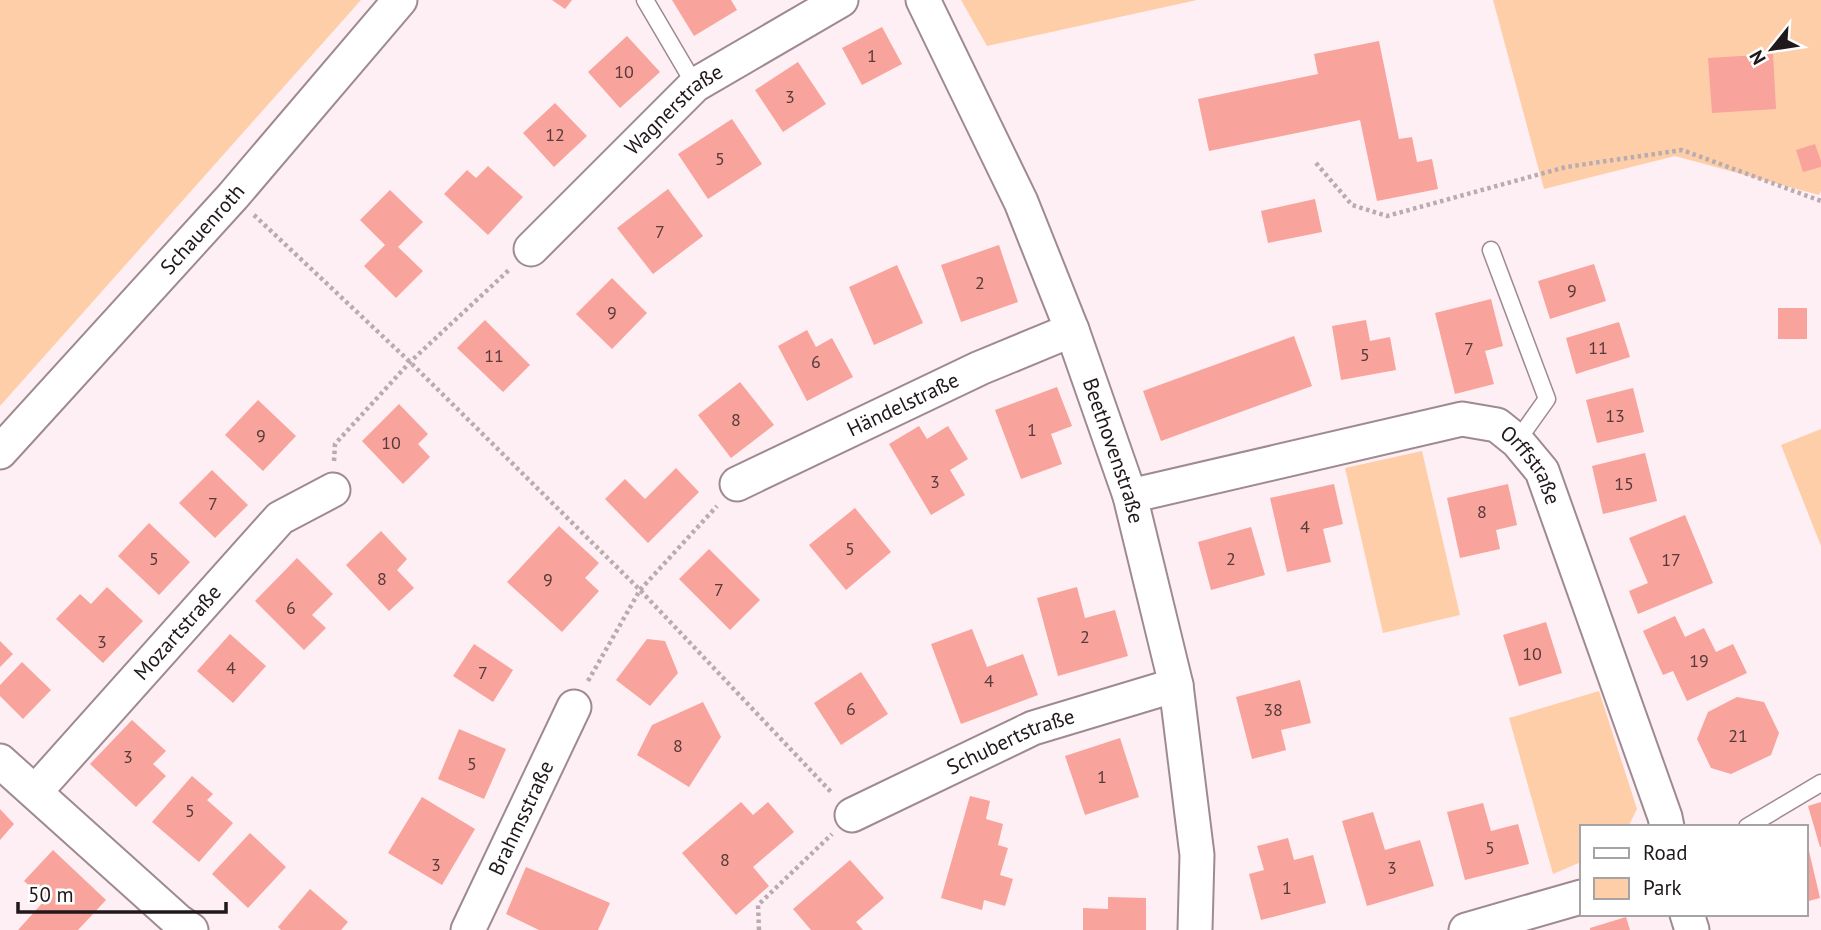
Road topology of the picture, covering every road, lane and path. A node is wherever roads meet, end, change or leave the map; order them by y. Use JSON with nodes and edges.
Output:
{"nodes":[{"id":1,"x":400,"y":0,"type":"edge"},
{"id":2,"x":645,"y":0,"type":"edge"},
{"id":3,"x":841,"y":0,"type":"edge"},
{"id":4,"x":923,"y":0,"type":"edge"},
{"id":5,"x":695,"y":85,"type":"junction"},
{"id":6,"x":1317,"y":163,"type":"dead end"},
{"id":7,"x":233,"y":196,"type":"junction"},
{"id":8,"x":1821,"y":201,"type":"edge"},
{"id":9,"x":531,"y":249,"type":"joint"},
{"id":10,"x":1491,"y":250,"type":"dead end"},
{"id":11,"x":1072,"y":330,"type":"junction"},
{"id":12,"x":410,"y":362,"type":"junction"},
{"id":13,"x":1517,"y":442,"type":"junction"},
{"id":14,"x":0,"y":452,"type":"edge"},
{"id":15,"x":737,"y":485,"type":"joint"},
{"id":16,"x":333,"y":490,"type":"joint"},
{"id":17,"x":1130,"y":496,"type":"junction"},
{"id":18,"x":640,"y":590,"type":"junction"},
{"id":19,"x":1176,"y":685,"type":"junction"},
{"id":20,"x":573,"y":707,"type":"joint"},
{"id":21,"x":0,"y":761,"type":"edge"},
{"id":22,"x":1821,"y":783,"type":"edge"},
{"id":23,"x":35,"y":792,"type":"junction"},
{"id":24,"x":852,"y":815,"type":"junction"},
{"id":25,"x":1666,"y":825,"type":"edge"},
{"id":26,"x":1750,"y":825,"type":"edge"},
{"id":27,"x":1580,"y":897,"type":"edge"},
{"id":28,"x":179,"y":927,"type":"edge"},
{"id":29,"x":468,"y":930,"type":"edge"},
{"id":30,"x":759,"y":930,"type":"edge"},
{"id":31,"x":1195,"y":930,"type":"edge"},
{"id":32,"x":1466,"y":930,"type":"edge"}],
"edges":[{"from":1,"to":7,"type":"street","name":"Schauenroth"},
{"from":2,"to":5,"type":"lane"},
{"from":3,"to":5,"type":"street","name":"Wagnerstraße"},
{"from":4,"to":11,"type":"street","name":"Beethovenstraße"},
{"from":5,"to":9,"type":"street","name":"Wagnerstraße"},
{"from":6,"to":8,"type":"path"},
{"from":7,"to":12,"type":"path"},
{"from":7,"to":14,"type":"street","name":"Schauenroth"},
{"from":9,"to":12,"type":"path"},
{"from":10,"to":13,"type":"lane"},
{"from":11,"to":15,"type":"street","name":"Händelstraße"},
{"from":11,"to":17,"type":"street","name":"Beethovenstraße"},
{"from":12,"to":16,"type":"path"},
{"from":12,"to":18,"type":"path"},
{"from":13,"to":17,"type":"street","name":"Orffstraße"},
{"from":13,"to":25,"type":"street","name":"Orffstraße"},
{"from":15,"to":18,"type":"path"},
{"from":16,"to":23,"type":"street","name":"Mozartstraße"},
{"from":17,"to":19,"type":"street","name":"Beethovenstraße"},
{"from":18,"to":20,"type":"path"},
{"from":18,"to":24,"type":"path"},
{"from":19,"to":24,"type":"street","name":"Schubertstraße"},
{"from":19,"to":31,"type":"street","name":"Beethovenstraße"},
{"from":20,"to":29,"type":"street","name":"Brahmsstraße"},
{"from":21,"to":23,"type":"street"},
{"from":22,"to":26,"type":"lane"},
{"from":23,"to":28,"type":"street"},
{"from":24,"to":30,"type":"path"},
{"from":27,"to":32,"type":"street"}]}
